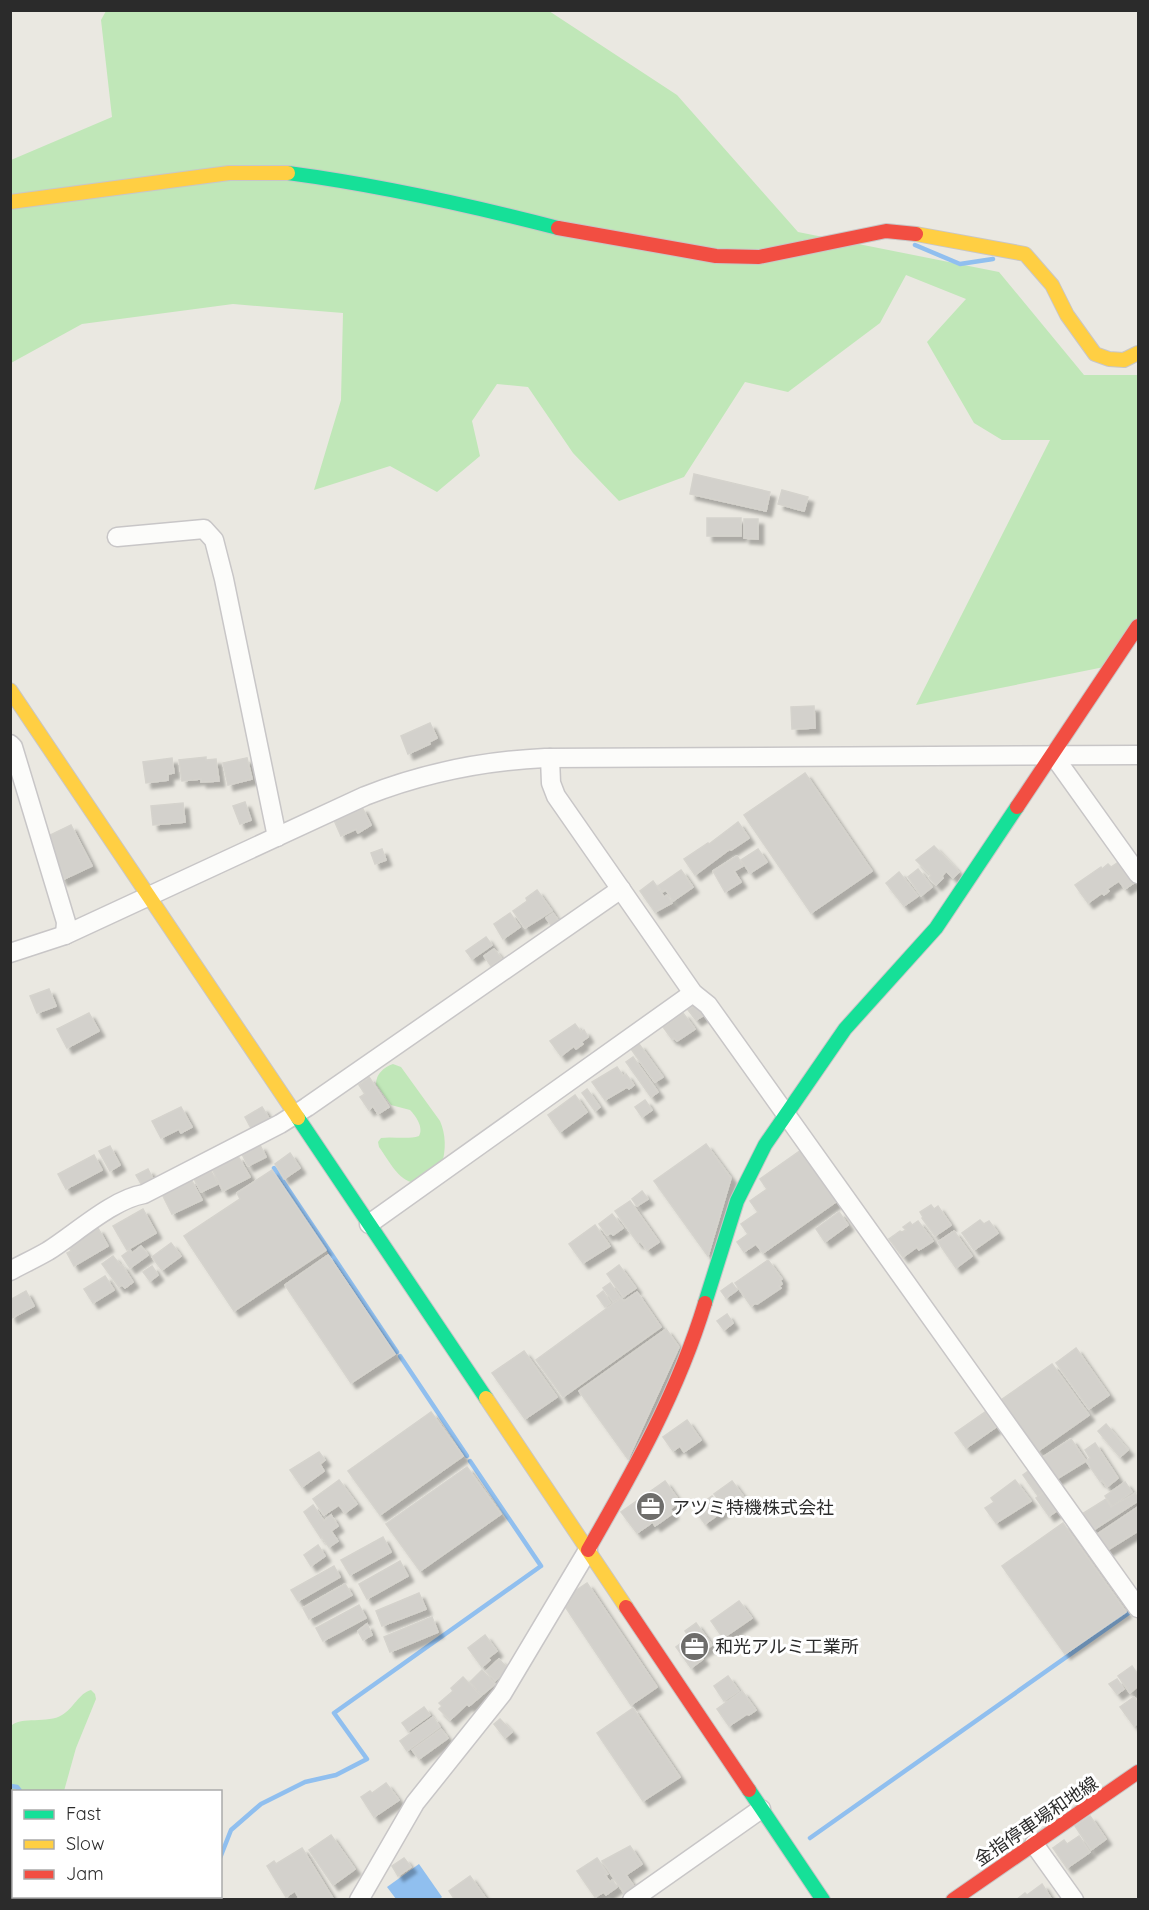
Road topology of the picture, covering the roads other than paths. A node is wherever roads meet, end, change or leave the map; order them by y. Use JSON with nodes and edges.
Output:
{"nodes":[{"id":1,"x":10,"y":202,"type":"edge"},
{"id":2,"x":1138,"y":353,"type":"edge"},
{"id":3,"x":117,"y":537,"type":"dead end"},
{"id":4,"x":1138,"y":626,"type":"edge"},
{"id":5,"x":10,"y":690,"type":"edge"},
{"id":6,"x":10,"y":744,"type":"edge"},
{"id":7,"x":1053,"y":755,"type":"junction"},
{"id":8,"x":1138,"y":755,"type":"edge"},
{"id":9,"x":550,"y":758,"type":"junction"},
{"id":10,"x":277,"y":837,"type":"junction"},
{"id":11,"x":1138,"y":874,"type":"edge"},
{"id":12,"x":621,"y":889,"type":"junction"},
{"id":13,"x":149,"y":896,"type":"junction"},
{"id":14,"x":65,"y":935,"type":"junction"},
{"id":15,"x":10,"y":953,"type":"edge"},
{"id":16,"x":693,"y":993,"type":"junction"},
{"id":17,"x":296,"y":1115,"type":"junction"},
{"id":18,"x":786,"y":1115,"type":"junction"},
{"id":19,"x":369,"y":1224,"type":"junction"},
{"id":20,"x":10,"y":1271,"type":"edge"},
{"id":21,"x":588,"y":1550,"type":"junction"},
{"id":22,"x":1138,"y":1608,"type":"edge"},
{"id":23,"x":1138,"y":1772,"type":"edge"},
{"id":24,"x":761,"y":1809,"type":"junction"},
{"id":25,"x":1034,"y":1844,"type":"junction"},
{"id":26,"x":359,"y":1899,"type":"edge"},
{"id":27,"x":632,"y":1899,"type":"edge"},
{"id":28,"x":823,"y":1899,"type":"edge"},
{"id":29,"x":953,"y":1899,"type":"edge"},
{"id":30,"x":1074,"y":1899,"type":"edge"}],
"edges":[{"from":1,"to":2,"type":"street"},
{"from":3,"to":10,"type":"street"},
{"from":4,"to":7,"type":"street"},
{"from":5,"to":13,"type":"street"},
{"from":6,"to":14,"type":"street"},
{"from":7,"to":8,"type":"street"},
{"from":7,"to":9,"type":"street"},
{"from":7,"to":11,"type":"street"},
{"from":7,"to":18,"type":"street"},
{"from":9,"to":10,"type":"street"},
{"from":9,"to":12,"type":"street"},
{"from":10,"to":13,"type":"street"},
{"from":12,"to":16,"type":"street"},
{"from":12,"to":17,"type":"street"},
{"from":13,"to":14,"type":"street"},
{"from":13,"to":17,"type":"street"},
{"from":14,"to":15,"type":"street"},
{"from":16,"to":18,"type":"street"},
{"from":16,"to":19,"type":"street"},
{"from":17,"to":19,"type":"street"},
{"from":17,"to":20,"type":"street"},
{"from":18,"to":21,"type":"street"},
{"from":18,"to":22,"type":"street"},
{"from":19,"to":21,"type":"street"},
{"from":21,"to":24,"type":"street"},
{"from":21,"to":26,"type":"street"},
{"from":23,"to":25,"type":"street","name":"金指停車場和地線"},
{"from":24,"to":27,"type":"street"},
{"from":24,"to":28,"type":"street"},
{"from":25,"to":29,"type":"street","name":"金指停車場和地線"},
{"from":25,"to":30,"type":"street"}]}
